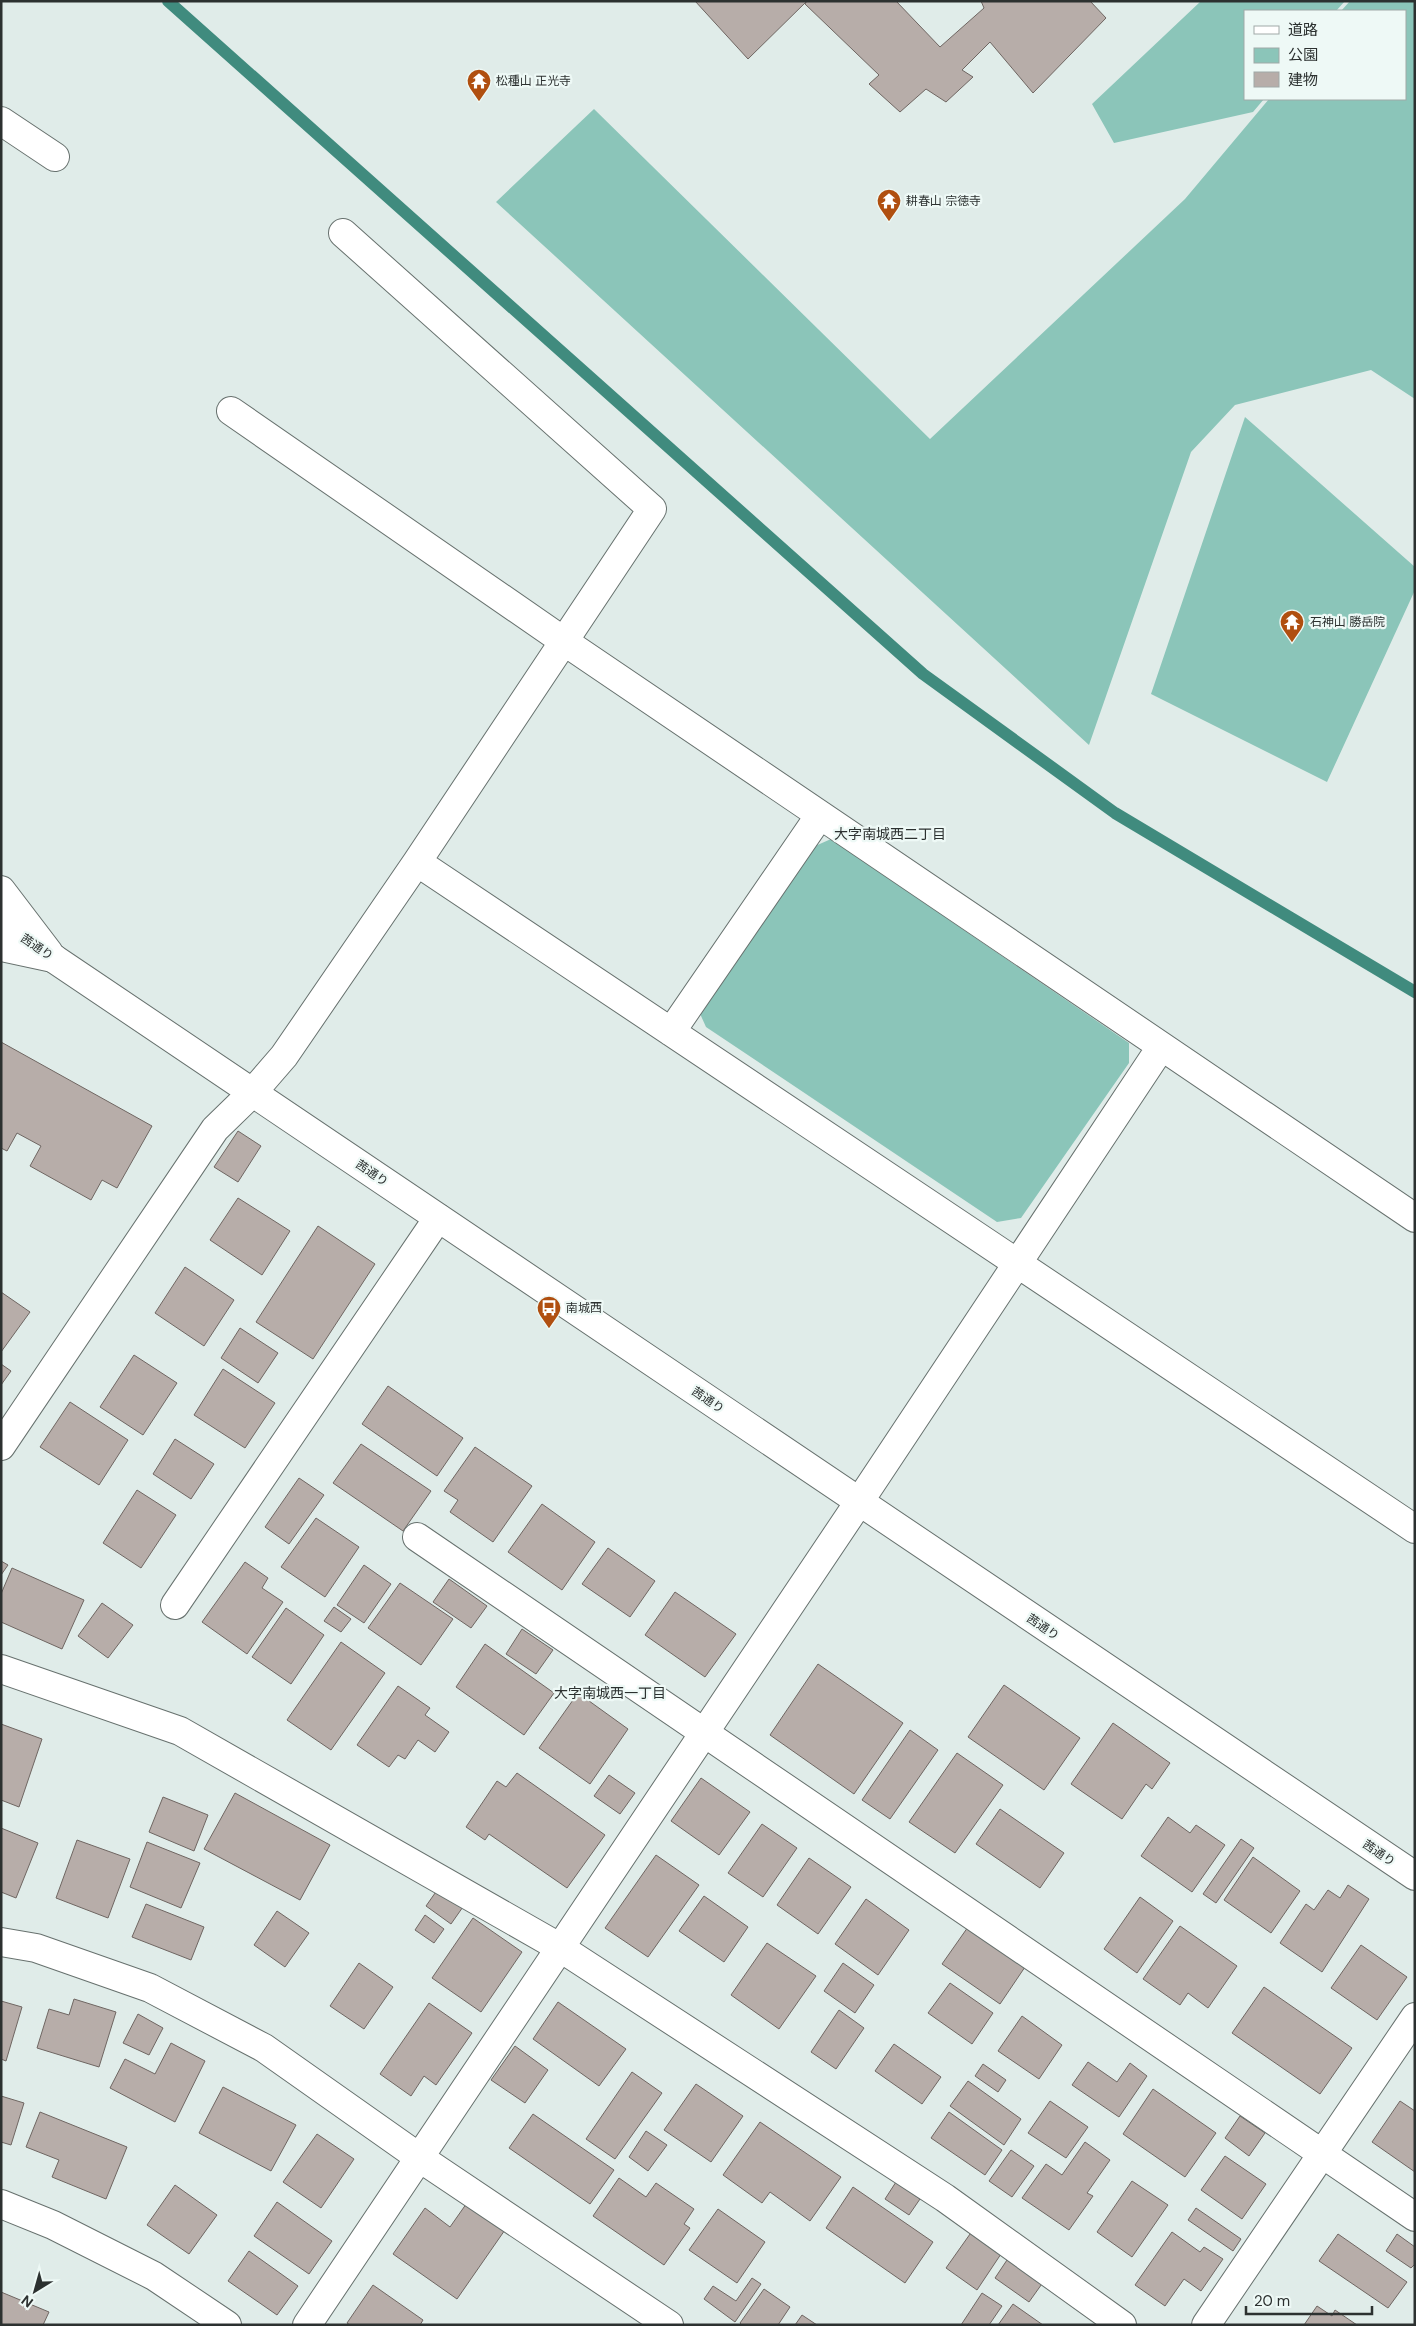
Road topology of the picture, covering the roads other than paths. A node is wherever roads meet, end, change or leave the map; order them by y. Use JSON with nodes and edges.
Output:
{"nodes":[{"id":1,"x":1,"y":121,"type":"edge"},
{"id":2,"x":55,"y":157,"type":"dead end"},
{"id":3,"x":343,"y":233,"type":"dead end"},
{"id":4,"x":231,"y":411,"type":"dead end"},
{"id":5,"x":564,"y":642,"type":"junction"},
{"id":6,"x":820,"y":815,"type":"junction"},
{"id":7,"x":417,"y":862,"type":"junction"},
{"id":8,"x":1,"y":890,"type":"edge"},
{"id":9,"x":1,"y":923,"type":"edge"},
{"id":10,"x":1,"y":947,"type":"edge"},
{"id":11,"x":53,"y":958,"type":"junction"},
{"id":12,"x":671,"y":1032,"type":"junction"},
{"id":13,"x":1161,"y":1047,"type":"junction"},
{"id":14,"x":252,"y":1093,"type":"junction"},
{"id":15,"x":438,"y":1218,"type":"junction"},
{"id":16,"x":1415,"y":1218,"type":"edge"},
{"id":17,"x":1017,"y":1263,"type":"junction"},
{"id":18,"x":1,"y":1446,"type":"edge"},
{"id":19,"x":859,"y":1502,"type":"junction"},
{"id":20,"x":1415,"y":1529,"type":"edge"},
{"id":21,"x":417,"y":1537,"type":"dead end"},
{"id":22,"x":175,"y":1605,"type":"dead end"},
{"id":23,"x":1,"y":1669,"type":"edge"},
{"id":24,"x":704,"y":1734,"type":"junction"},
{"id":25,"x":1415,"y":1876,"type":"edge"},
{"id":26,"x":1,"y":1942,"type":"edge"},
{"id":27,"x":559,"y":1947,"type":"junction"},
{"id":28,"x":1415,"y":2017,"type":"edge"},
{"id":29,"x":1323,"y":2154,"type":"junction"},
{"id":30,"x":420,"y":2158,"type":"junction"},
{"id":31,"x":1,"y":2204,"type":"edge"},
{"id":32,"x":1415,"y":2217,"type":"edge"},
{"id":33,"x":227,"y":2325,"type":"edge"},
{"id":34,"x":307,"y":2325,"type":"edge"},
{"id":35,"x":669,"y":2325,"type":"edge"},
{"id":36,"x":1122,"y":2325,"type":"edge"},
{"id":37,"x":1206,"y":2325,"type":"edge"}],
"edges":[{"from":1,"to":2,"type":"street"},
{"from":3,"to":5,"type":"street"},
{"from":4,"to":5,"type":"street"},
{"from":5,"to":6,"type":"street"},
{"from":5,"to":7,"type":"street"},
{"from":6,"to":12,"type":"street"},
{"from":6,"to":13,"type":"street"},
{"from":7,"to":12,"type":"street"},
{"from":7,"to":14,"type":"street"},
{"from":8,"to":11,"type":"street"},
{"from":9,"to":11,"type":"street","name":"茜通り"},
{"from":10,"to":11,"type":"street"},
{"from":11,"to":14,"type":"street","name":"茜通り"},
{"from":12,"to":17,"type":"street"},
{"from":13,"to":16,"type":"street"},
{"from":13,"to":17,"type":"street"},
{"from":14,"to":15,"type":"street","name":"茜通り"},
{"from":14,"to":18,"type":"street"},
{"from":15,"to":19,"type":"street","name":"茜通り"},
{"from":15,"to":22,"type":"street"},
{"from":17,"to":19,"type":"street"},
{"from":17,"to":20,"type":"street"},
{"from":19,"to":24,"type":"street"},
{"from":19,"to":25,"type":"street","name":"茜通り"},
{"from":21,"to":24,"type":"street"},
{"from":23,"to":27,"type":"street"},
{"from":24,"to":27,"type":"street"},
{"from":24,"to":29,"type":"street"},
{"from":26,"to":30,"type":"street"},
{"from":27,"to":30,"type":"street"},
{"from":27,"to":36,"type":"street"},
{"from":28,"to":29,"type":"street"},
{"from":29,"to":32,"type":"street"},
{"from":29,"to":37,"type":"street"},
{"from":30,"to":34,"type":"street"},
{"from":30,"to":35,"type":"street"},
{"from":31,"to":33,"type":"street"}]}
